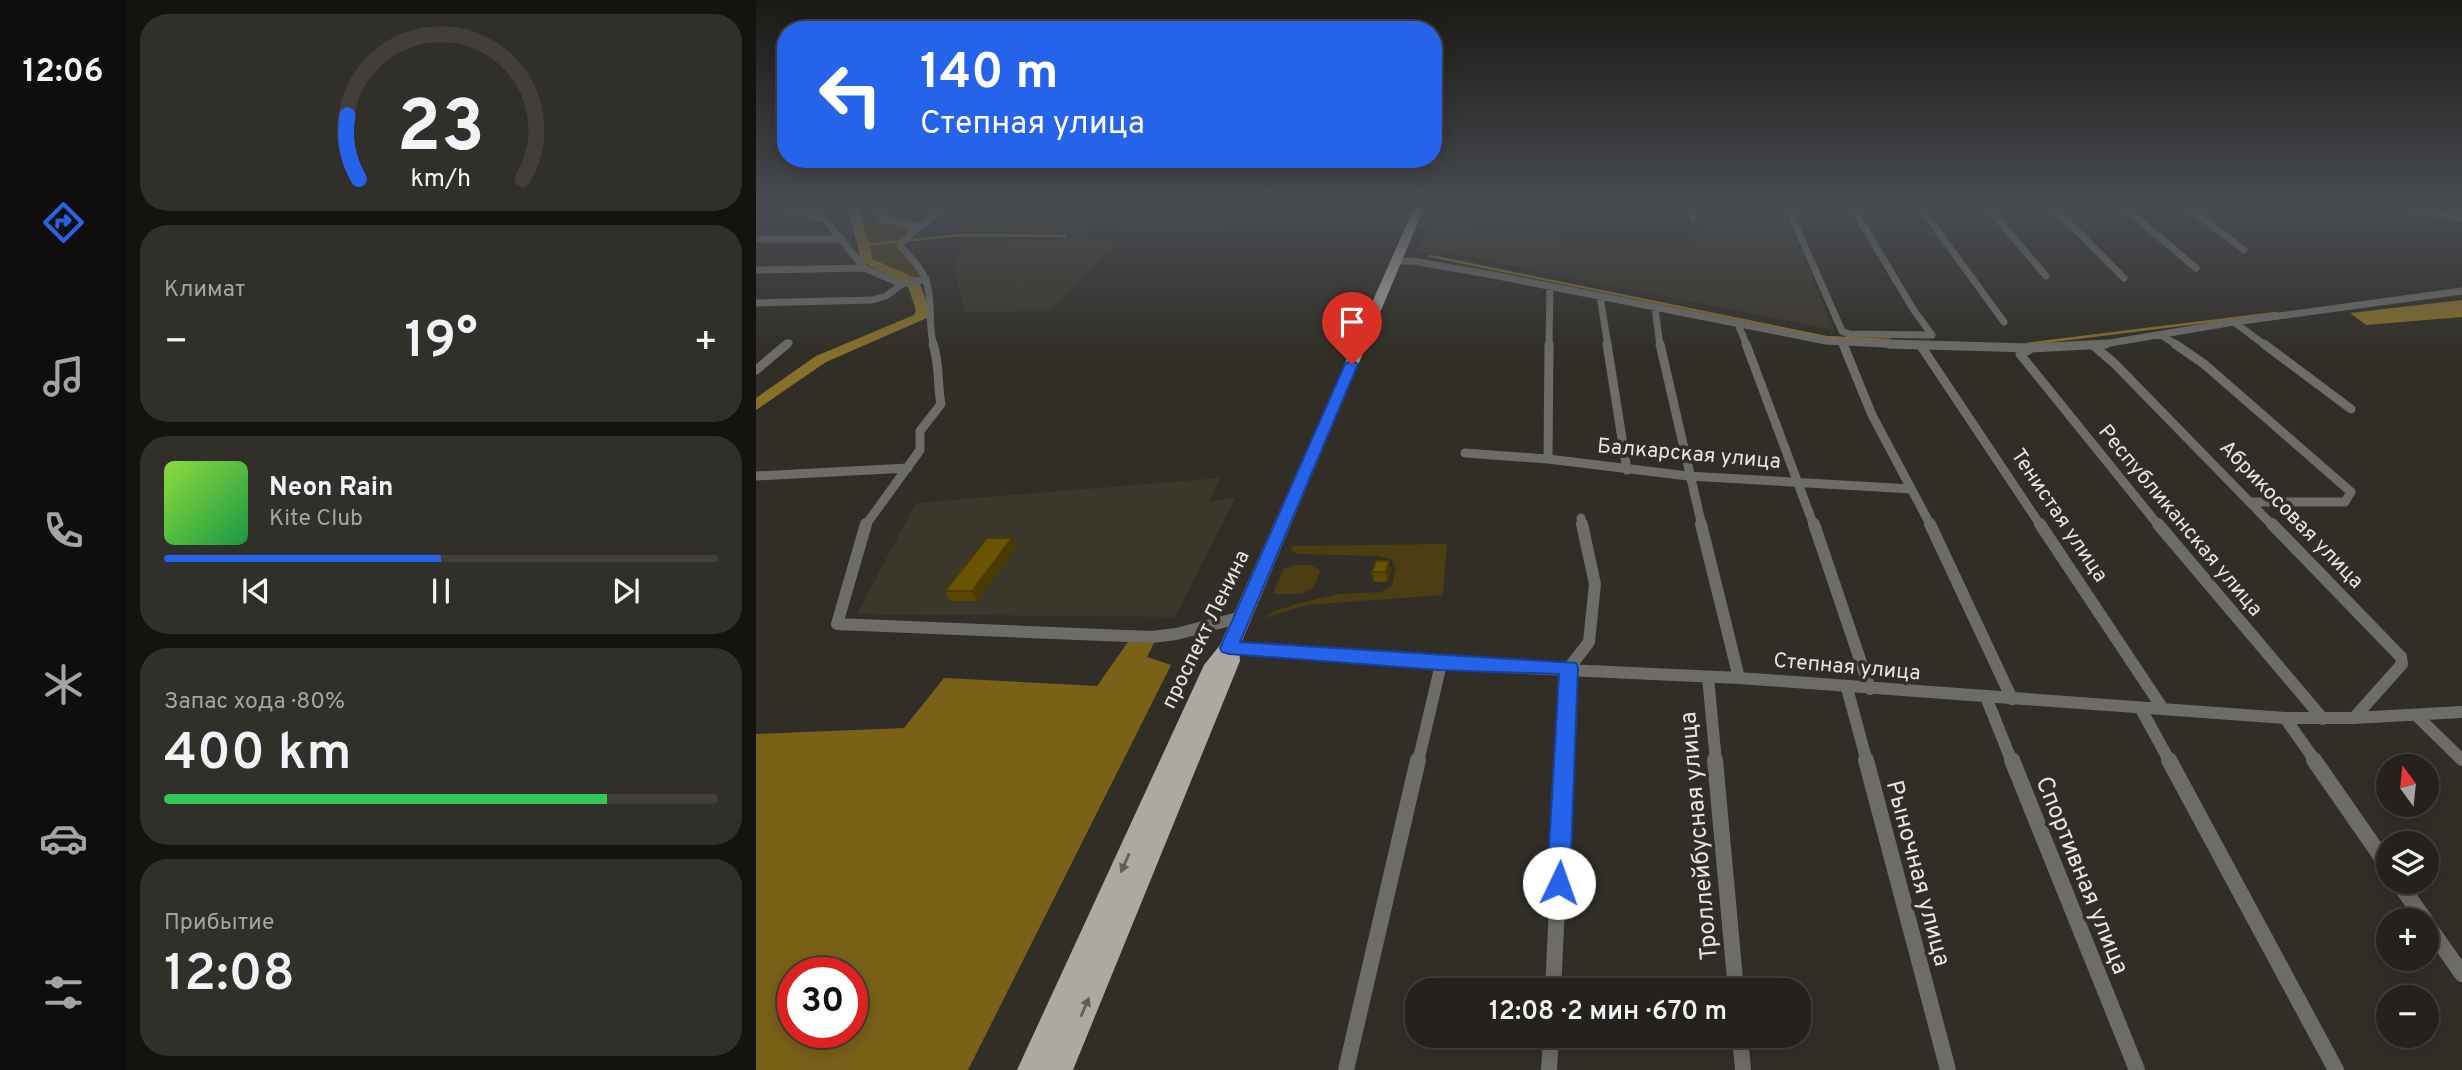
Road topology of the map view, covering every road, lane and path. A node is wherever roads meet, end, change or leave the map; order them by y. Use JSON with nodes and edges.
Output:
{"nodes":[{"id":1,"x":856,"y":258,"type":"edge"},
{"id":2,"x":908,"y":258,"type":"edge"},
{"id":3,"x":1397,"y":258,"type":"edge"},
{"id":4,"x":1809,"y":258,"type":"edge"},
{"id":5,"x":1882,"y":258,"type":"edge"},
{"id":6,"x":1957,"y":258,"type":"edge"},
{"id":7,"x":2031,"y":258,"type":"edge"},
{"id":8,"x":2104,"y":258,"type":"edge"},
{"id":9,"x":2184,"y":258,"type":"edge"},
{"id":10,"x":1396,"y":261,"type":"junction"},
{"id":11,"x":864,"y":268,"type":"junction"},
{"id":12,"x":2196,"y":268,"type":"dead end"},
{"id":13,"x":756,"y":270,"type":"edge"},
{"id":14,"x":2046,"y":276,"type":"dead end"},
{"id":15,"x":2124,"y":278,"type":"dead end"},
{"id":16,"x":922,"y":280,"type":"junction"},
{"id":17,"x":902,"y":284,"type":"junction"},
{"id":18,"x":1550,"y":286,"type":"junction"},
{"id":19,"x":2462,"y":290,"type":"edge"},
{"id":20,"x":1600,"y":296,"type":"junction"},
{"id":21,"x":756,"y":303,"type":"edge"},
{"id":22,"x":1655,"y":308,"type":"junction"},
{"id":23,"x":2004,"y":322,"type":"dead end"},
{"id":24,"x":2234,"y":322,"type":"junction"},
{"id":25,"x":1738,"y":324,"type":"junction"},
{"id":26,"x":2164,"y":336,"type":"junction"},
{"id":27,"x":1842,"y":337,"type":"junction"},
{"id":28,"x":789,"y":343,"type":"dead end"},
{"id":29,"x":1921,"y":346,"type":"junction"},
{"id":30,"x":2094,"y":346,"type":"junction"},
{"id":31,"x":2031,"y":348,"type":"junction"},
{"id":32,"x":756,"y":370,"type":"edge"},
{"id":33,"x":2351,"y":409,"type":"dead end"},
{"id":34,"x":1465,"y":453,"type":"dead end"},
{"id":35,"x":1548,"y":459,"type":"junction"},
{"id":36,"x":908,"y":468,"type":"junction"},
{"id":37,"x":1628,"y":470,"type":"junction"},
{"id":38,"x":756,"y":476,"type":"edge"},
{"id":39,"x":1688,"y":476,"type":"junction"},
{"id":40,"x":1799,"y":482,"type":"junction"},
{"id":41,"x":1911,"y":489,"type":"junction"},
{"id":42,"x":2250,"y":502,"type":"junction"},
{"id":43,"x":1581,"y":518,"type":"dead end"},
{"id":44,"x":1242,"y":617,"type":"junction"},
{"id":45,"x":1229,"y":648,"type":"junction"},
{"id":46,"x":1440,"y":663,"type":"junction"},
{"id":47,"x":1569,"y":668,"type":"junction"},
{"id":48,"x":1709,"y":677,"type":"junction"},
{"id":49,"x":1739,"y":678,"type":"junction"},
{"id":50,"x":1847,"y":688,"type":"junction"},
{"id":51,"x":1870,"y":689,"type":"junction"},
{"id":52,"x":1986,"y":697,"type":"junction"},
{"id":53,"x":2012,"y":699,"type":"junction"},
{"id":54,"x":2141,"y":709,"type":"junction"},
{"id":55,"x":2163,"y":709,"type":"junction"},
{"id":56,"x":2462,"y":712,"type":"edge"},
{"id":57,"x":2417,"y":716,"type":"junction"},
{"id":58,"x":2285,"y":718,"type":"junction"},
{"id":59,"x":2354,"y":718,"type":"junction"},
{"id":60,"x":2323,"y":719,"type":"junction"},
{"id":61,"x":2462,"y":760,"type":"edge"},
{"id":62,"x":2376,"y":849,"type":"edge"},
{"id":63,"x":2439,"y":941,"type":"edge"},
{"id":64,"x":2462,"y":974,"type":"edge"},
{"id":65,"x":1554,"y":978,"type":"edge"},
{"id":66,"x":1735,"y":978,"type":"edge"},
{"id":67,"x":1550,"y":1048,"type":"edge"},
{"id":68,"x":1741,"y":1048,"type":"edge"},
{"id":69,"x":1032,"y":1070,"type":"edge"},
{"id":70,"x":1058,"y":1070,"type":"edge"},
{"id":71,"x":1346,"y":1070,"type":"edge"},
{"id":72,"x":1549,"y":1070,"type":"edge"},
{"id":73,"x":1743,"y":1070,"type":"edge"},
{"id":74,"x":1948,"y":1070,"type":"edge"},
{"id":75,"x":2137,"y":1070,"type":"edge"},
{"id":76,"x":2336,"y":1070,"type":"edge"}],
"edges":[{"from":1,"to":11,"type":"street"},
{"from":2,"to":16,"type":"street"},
{"from":3,"to":10,"type":"main road","name":"проспект Ленина"},
{"from":4,"to":27,"type":"street"},
{"from":5,"to":27,"type":"street"},
{"from":6,"to":23,"type":"street"},
{"from":7,"to":14,"type":"street"},
{"from":8,"to":15,"type":"street"},
{"from":9,"to":12,"type":"street"},
{"from":10,"to":18,"type":"street"},
{"from":10,"to":44,"type":"main road","name":"проспект Ленина"},
{"from":11,"to":13,"type":"street"},
{"from":11,"to":17,"type":"street"},
{"from":16,"to":17,"type":"street"},
{"from":16,"to":36,"type":"street"},
{"from":17,"to":21,"type":"street"},
{"from":18,"to":20,"type":"street"},
{"from":18,"to":35,"type":"street"},
{"from":19,"to":24,"type":"street"},
{"from":20,"to":22,"type":"street"},
{"from":20,"to":37,"type":"street"},
{"from":22,"to":25,"type":"street"},
{"from":22,"to":39,"type":"street"},
{"from":24,"to":26,"type":"street"},
{"from":24,"to":33,"type":"street"},
{"from":25,"to":27,"type":"street"},
{"from":25,"to":40,"type":"street"},
{"from":26,"to":30,"type":"street"},
{"from":26,"to":42,"type":"street"},
{"from":27,"to":29,"type":"street"},
{"from":27,"to":41,"type":"street"},
{"from":28,"to":32,"type":"street"},
{"from":29,"to":31,"type":"street"},
{"from":29,"to":55,"type":"street","name":"Тенистая улица"},
{"from":30,"to":31,"type":"street"},
{"from":30,"to":42,"type":"street","name":"Абрикосовая улица"},
{"from":31,"to":60,"type":"street","name":"Республиканская улица"},
{"from":34,"to":35,"type":"street","name":"Балкарская улица"},
{"from":35,"to":37,"type":"street","name":"Балкарская улица"},
{"from":36,"to":38,"type":"street"},
{"from":36,"to":44,"type":"street"},
{"from":37,"to":39,"type":"street","name":"Балкарская улица"},
{"from":39,"to":40,"type":"street","name":"Балкарская улица"},
{"from":39,"to":49,"type":"street"},
{"from":40,"to":41,"type":"street","name":"Балкарская улица"},
{"from":40,"to":51,"type":"street"},
{"from":41,"to":53,"type":"street"},
{"from":42,"to":59,"type":"street","name":"Абрикосовая улица"},
{"from":43,"to":47,"type":"street"},
{"from":44,"to":45,"type":"main road","name":"проспект Ленина"},
{"from":45,"to":46,"type":"street","name":"Степная улица"},
{"from":45,"to":69,"type":"main road","name":"проспект Ленина","one_way":true},
{"from":70,"to":45,"type":"main road","one_way":true},
{"from":46,"to":47,"type":"street","name":"Степная улица"},
{"from":46,"to":71,"type":"street"},
{"from":47,"to":48,"type":"street","name":"Степная улица"},
{"from":47,"to":65,"type":"street"},
{"from":48,"to":49,"type":"street","name":"Степная улица"},
{"from":48,"to":66,"type":"street","name":"Троллейбусная улица"},
{"from":49,"to":50,"type":"street","name":"Степная улица"},
{"from":50,"to":51,"type":"street","name":"Степная улица"},
{"from":50,"to":74,"type":"street","name":"Рыночная улица"},
{"from":51,"to":52,"type":"street","name":"Степная улица"},
{"from":52,"to":53,"type":"street","name":"Степная улица"},
{"from":52,"to":75,"type":"street","name":"Спортивная улица"},
{"from":53,"to":54,"type":"street","name":"Степная улица"},
{"from":54,"to":55,"type":"street","name":"Степная улица"},
{"from":54,"to":76,"type":"street"},
{"from":55,"to":58,"type":"street","name":"Степная улица"},
{"from":56,"to":57,"type":"street","name":"Степная улица"},
{"from":57,"to":59,"type":"street","name":"Степная улица"},
{"from":57,"to":61,"type":"street"},
{"from":58,"to":60,"type":"street","name":"Степная улица"},
{"from":58,"to":62,"type":"street"},
{"from":59,"to":60,"type":"street","name":"Степная улица"},
{"from":63,"to":64,"type":"street"},
{"from":67,"to":72,"type":"street"},
{"from":68,"to":73,"type":"street"}]}
